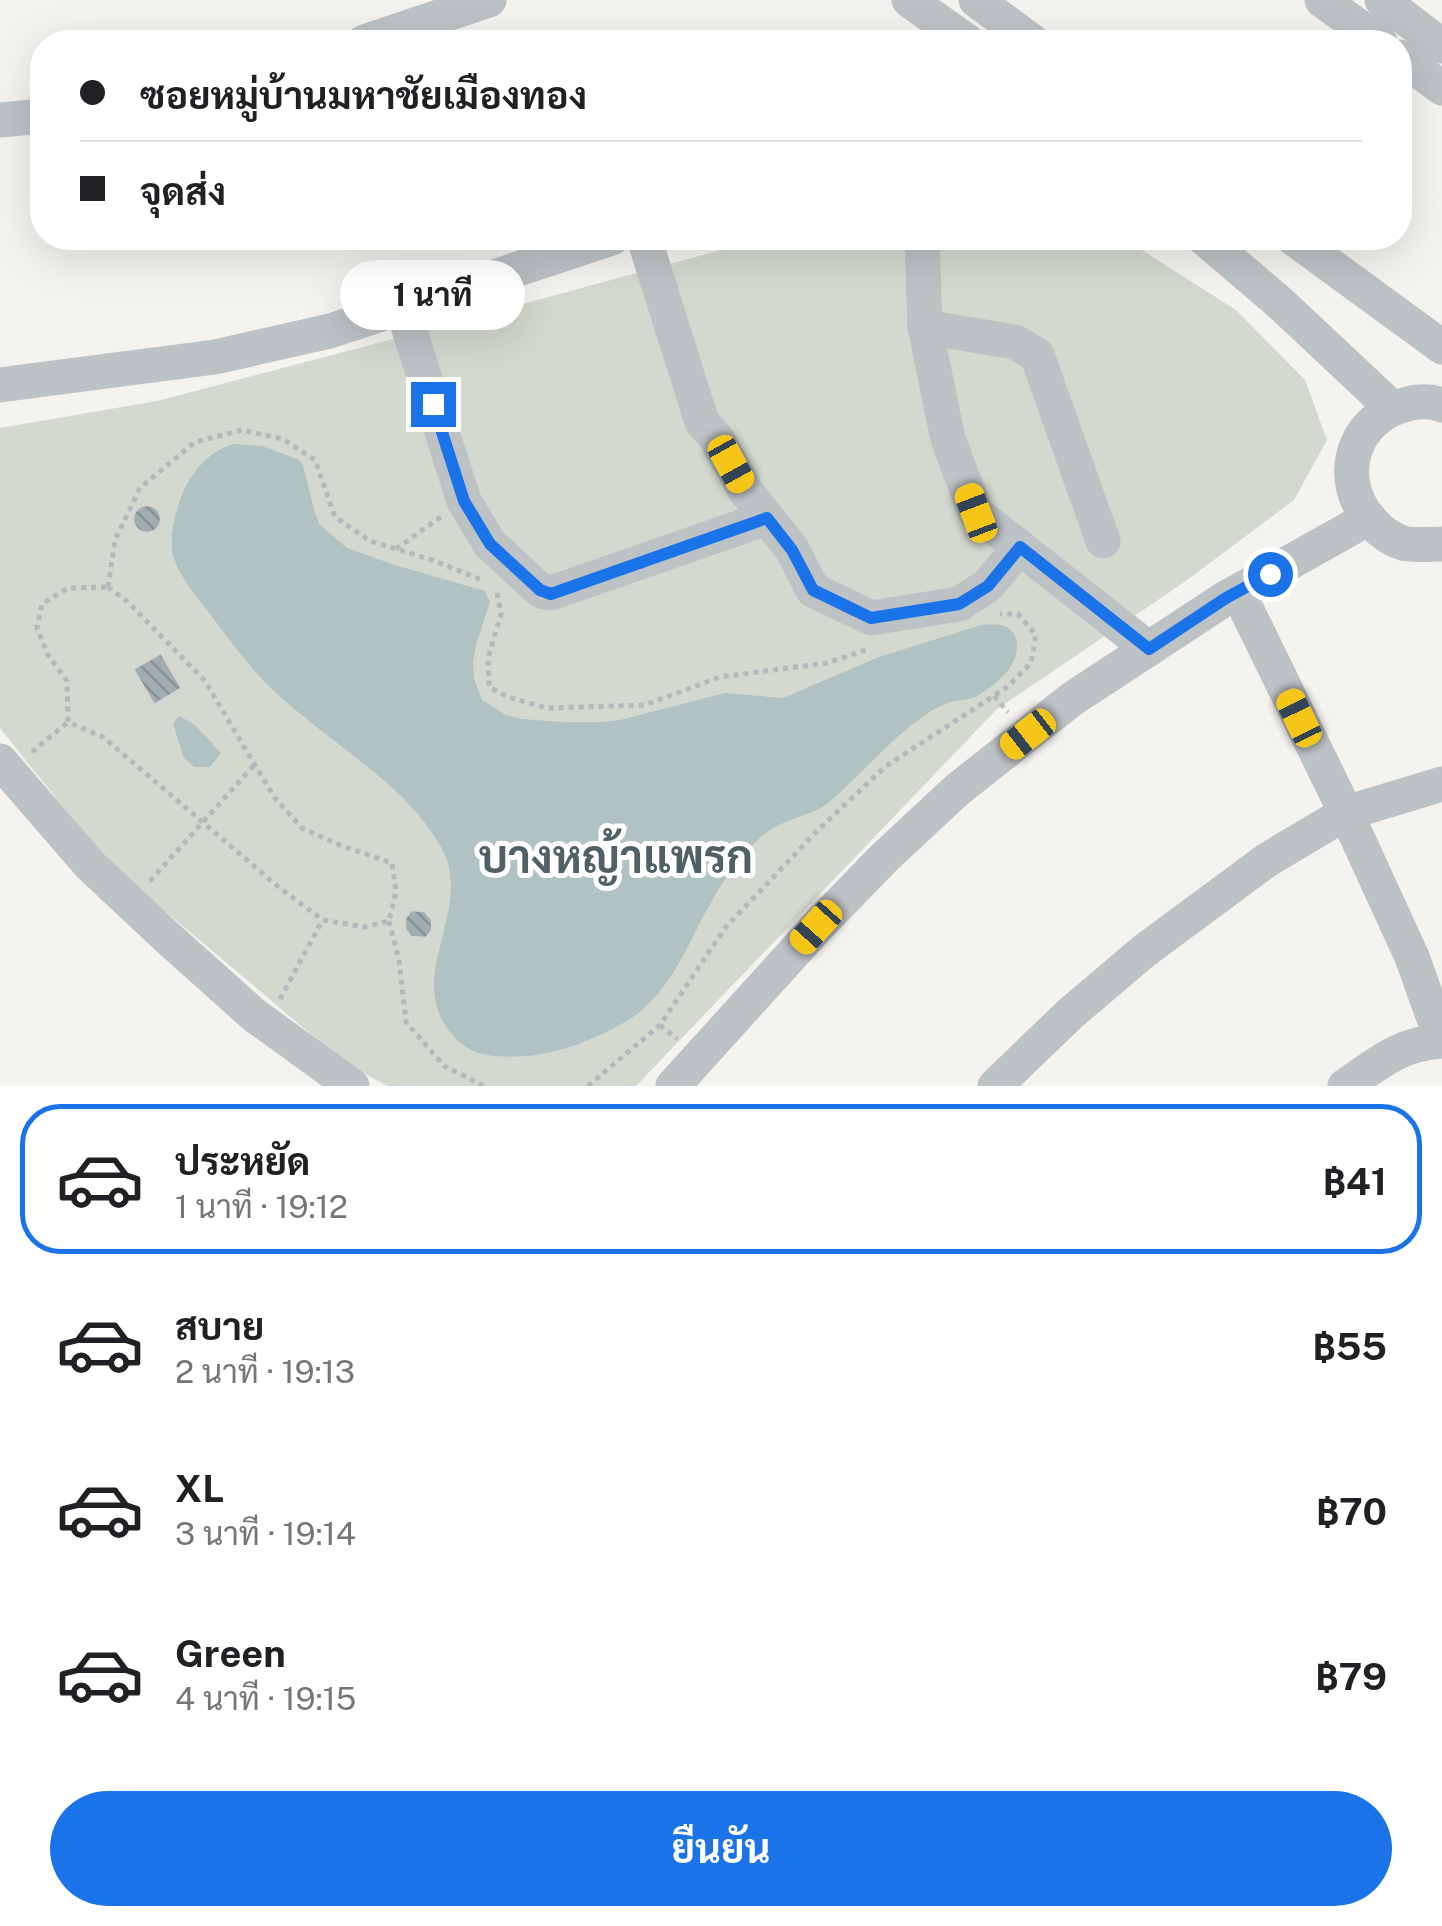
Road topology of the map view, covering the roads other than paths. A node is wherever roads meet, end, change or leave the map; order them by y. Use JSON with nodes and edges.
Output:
{"nodes":[{"id":1,"x":489,"y":0,"type":"edge"},
{"id":2,"x":909,"y":0,"type":"edge"},
{"id":3,"x":976,"y":0,"type":"edge"},
{"id":4,"x":1322,"y":0,"type":"edge"},
{"id":5,"x":1382,"y":0,"type":"edge"},
{"id":6,"x":400,"y":30,"type":"edge"},
{"id":7,"x":951,"y":30,"type":"edge"},
{"id":8,"x":1017,"y":30,"type":"edge"},
{"id":9,"x":1363,"y":30,"type":"edge"},
{"id":10,"x":1442,"y":46,"type":"edge"},
{"id":11,"x":1412,"y":66,"type":"edge"},
{"id":12,"x":1442,"y":88,"type":"edge"},
{"id":13,"x":30,"y":117,"type":"edge"},
{"id":14,"x":0,"y":120,"type":"edge"},
{"id":15,"x":575,"y":250,"type":"edge"},
{"id":16,"x":648,"y":250,"type":"edge"},
{"id":17,"x":922,"y":250,"type":"edge"},
{"id":18,"x":1218,"y":250,"type":"edge"},
{"id":19,"x":1310,"y":250,"type":"edge"},
{"id":20,"x":402,"y":307,"type":"junction"},
{"id":21,"x":924,"y":327,"type":"junction"},
{"id":22,"x":1439,"y":339,"type":"edge"},
{"id":23,"x":0,"y":385,"type":"edge"},
{"id":24,"x":1417,"y":405,"type":"edge"},
{"id":25,"x":767,"y":518,"type":"junction"},
{"id":26,"x":1369,"y":518,"type":"junction"},
{"id":27,"x":1103,"y":542,"type":"dead end"},
{"id":28,"x":1442,"y":544,"type":"edge"},
{"id":29,"x":1020,"y":547,"type":"junction"},
{"id":30,"x":1238,"y":592,"type":"junction"},
{"id":31,"x":1149,"y":649,"type":"junction"},
{"id":32,"x":5,"y":766,"type":"edge"},
{"id":33,"x":1442,"y":784,"type":"edge"},
{"id":34,"x":1346,"y":813,"type":"junction"},
{"id":35,"x":1442,"y":1041,"type":"edge"},
{"id":36,"x":352,"y":1086,"type":"edge"},
{"id":37,"x":673,"y":1086,"type":"edge"},
{"id":38,"x":995,"y":1086,"type":"edge"},
{"id":39,"x":1346,"y":1086,"type":"edge"}],
"edges":[{"from":1,"to":6,"type":"street"},
{"from":2,"to":7,"type":"street"},
{"from":3,"to":8,"type":"street"},
{"from":4,"to":9,"type":"street"},
{"from":5,"to":10,"type":"street"},
{"from":11,"to":12,"type":"street"},
{"from":13,"to":14,"type":"street"},
{"from":15,"to":20,"type":"street"},
{"from":16,"to":25,"type":"street"},
{"from":17,"to":21,"type":"street"},
{"from":18,"to":24,"type":"street"},
{"from":19,"to":22,"type":"street"},
{"from":20,"to":23,"type":"street"},
{"from":20,"to":25,"type":"street"},
{"from":21,"to":27,"type":"street"},
{"from":21,"to":29,"type":"street"},
{"from":22,"to":24,"type":"street"},
{"from":24,"to":26,"type":"street"},
{"from":25,"to":29,"type":"street"},
{"from":26,"to":28,"type":"street"},
{"from":26,"to":30,"type":"street"},
{"from":29,"to":31,"type":"street"},
{"from":30,"to":31,"type":"street"},
{"from":30,"to":34,"type":"street"},
{"from":31,"to":37,"type":"street"},
{"from":32,"to":36,"type":"street"},
{"from":33,"to":34,"type":"street"},
{"from":34,"to":35,"type":"street"},
{"from":34,"to":38,"type":"street"},
{"from":35,"to":39,"type":"street"}]}
